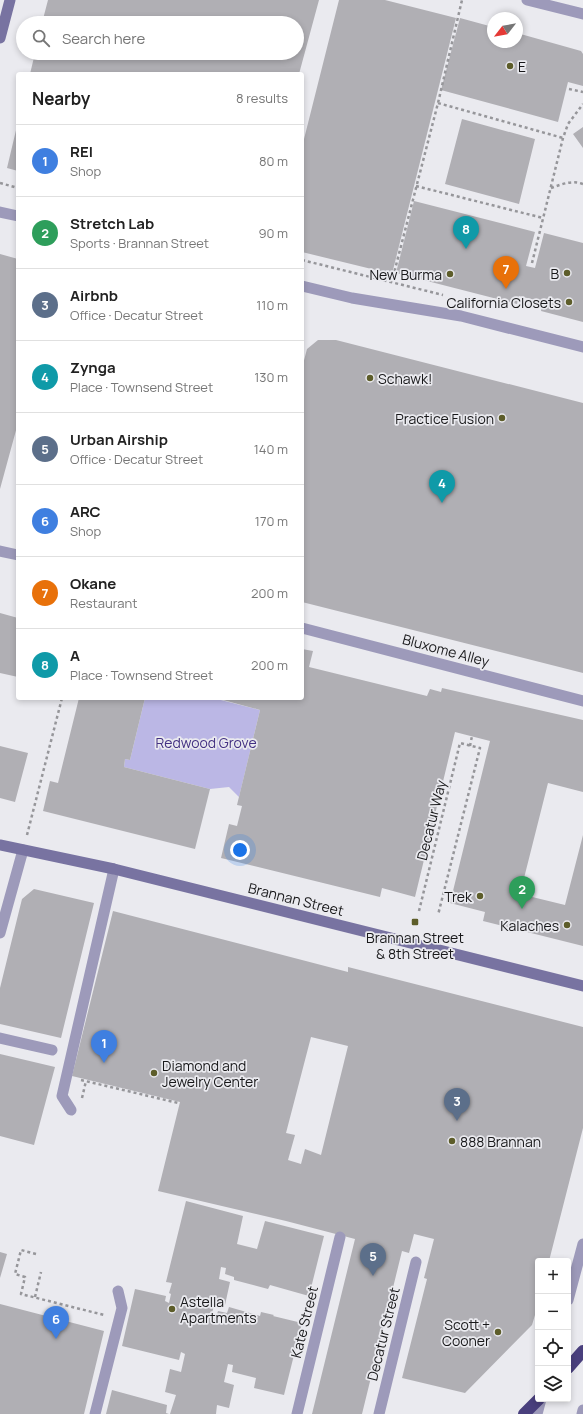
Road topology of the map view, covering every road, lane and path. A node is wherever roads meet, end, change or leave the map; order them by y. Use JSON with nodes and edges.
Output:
{"nodes":[{"id":1,"x":10,"y":0,"type":"edge"},
{"id":2,"x":462,"y":0,"type":"edge"},
{"id":3,"x":527,"y":0,"type":"edge"},
{"id":4,"x":583,"y":14,"type":"edge"},
{"id":5,"x":0,"y":38,"type":"edge"},
{"id":6,"x":568,"y":89,"type":"dead end"},
{"id":7,"x":583,"y":92,"type":"edge"},
{"id":8,"x":438,"y":103,"type":"junction"},
{"id":9,"x":583,"y":104,"type":"edge"},
{"id":10,"x":563,"y":138,"type":"junction"},
{"id":11,"x":1,"y":183,"type":"edge"},
{"id":12,"x":583,"y":184,"type":"edge"},
{"id":13,"x":416,"y":186,"type":"junction"},
{"id":14,"x":16,"y":187,"type":"edge"},
{"id":15,"x":551,"y":188,"type":"junction"},
{"id":16,"x":0,"y":212,"type":"edge"},
{"id":17,"x":16,"y":216,"type":"edge"},
{"id":18,"x":543,"y":218,"type":"junction"},
{"id":19,"x":532,"y":263,"type":"dead end"},
{"id":20,"x":393,"y":277,"type":"dead end"},
{"id":21,"x":304,"y":286,"type":"edge"},
{"id":22,"x":583,"y":347,"type":"edge"},
{"id":23,"x":0,"y":551,"type":"edge"},
{"id":24,"x":16,"y":555,"type":"edge"},
{"id":25,"x":304,"y":629,"type":"edge"},
{"id":26,"x":61,"y":700,"type":"edge"},
{"id":27,"x":583,"y":701,"type":"edge"},
{"id":28,"x":472,"y":736,"type":"dead end"},
{"id":29,"x":470,"y":746,"type":"junction"},
{"id":30,"x":0,"y":845,"type":"edge"},
{"id":31,"x":23,"y":850,"type":"junction"},
{"id":32,"x":114,"y":869,"type":"junction"},
{"id":33,"x":419,"y":911,"type":"dead end"},
{"id":34,"x":438,"y":915,"type":"dead end"},
{"id":35,"x":0,"y":933,"type":"edge"},
{"id":36,"x":583,"y":986,"type":"edge"},
{"id":37,"x":0,"y":1038,"type":"edge"},
{"id":38,"x":52,"y":1050,"type":"dead end"},
{"id":39,"x":78,"y":1079,"type":"dead end"},
{"id":40,"x":178,"y":1104,"type":"dead end"},
{"id":41,"x":71,"y":1110,"type":"dead end"},
{"id":42,"x":340,"y":1237,"type":"dead end"},
{"id":43,"x":583,"y":1244,"type":"edge"},
{"id":44,"x":36,"y":1254,"type":"dead end"},
{"id":45,"x":416,"y":1262,"type":"dead end"},
{"id":46,"x":41,"y":1272,"type":"dead end"},
{"id":47,"x":118,"y":1291,"type":"dead end"},
{"id":48,"x":570,"y":1294,"type":"edge"},
{"id":49,"x":35,"y":1297,"type":"junction"},
{"id":50,"x":105,"y":1315,"type":"dead end"},
{"id":51,"x":583,"y":1351,"type":"edge"},
{"id":52,"x":570,"y":1366,"type":"edge"},
{"id":53,"x":537,"y":1402,"type":"edge"},
{"id":54,"x":539,"y":1402,"type":"edge"},
{"id":55,"x":583,"y":1410,"type":"edge"},
{"id":56,"x":95,"y":1414,"type":"edge"},
{"id":57,"x":297,"y":1414,"type":"edge"},
{"id":58,"x":378,"y":1414,"type":"edge"},
{"id":59,"x":524,"y":1414,"type":"edge"},
{"id":60,"x":537,"y":1414,"type":"edge"},
{"id":61,"x":582,"y":1414,"type":"edge"}],
"edges":[{"from":1,"to":5,"type":"main road"},
{"from":2,"to":8,"type":"path"},
{"from":3,"to":4,"type":"street"},
{"from":6,"to":7,"type":"path"},
{"from":8,"to":10,"type":"path"},
{"from":8,"to":13,"type":"path"},
{"from":9,"to":10,"type":"path"},
{"from":10,"to":15,"type":"path"},
{"from":11,"to":14,"type":"path"},
{"from":12,"to":15,"type":"path"},
{"from":13,"to":18,"type":"path"},
{"from":13,"to":20,"type":"path"},
{"from":15,"to":18,"type":"path"},
{"from":16,"to":17,"type":"street"},
{"from":18,"to":19,"type":"path"},
{"from":21,"to":22,"type":"street"},
{"from":23,"to":24,"type":"street"},
{"from":25,"to":27,"type":"street","name":"Bluxome Alley"},
{"from":26,"to":31,"type":"path"},
{"from":28,"to":29,"type":"path"},
{"from":29,"to":33,"type":"path","name":"Decatur Way"},
{"from":29,"to":34,"type":"path"},
{"from":30,"to":31,"type":"main road","name":"Brannan Street"},
{"from":31,"to":32,"type":"main road","name":"Brannan Street"},
{"from":31,"to":35,"type":"street"},
{"from":32,"to":36,"type":"main road","name":"Brannan Street"},
{"from":32,"to":41,"type":"street"},
{"from":37,"to":38,"type":"street"},
{"from":39,"to":40,"type":"path"},
{"from":42,"to":57,"type":"street","name":"Kate Street"},
{"from":43,"to":48,"type":"street"},
{"from":44,"to":49,"type":"path"},
{"from":45,"to":58,"type":"street","name":"Decatur Street"},
{"from":46,"to":49,"type":"path"},
{"from":47,"to":56,"type":"street"},
{"from":49,"to":50,"type":"path"},
{"from":51,"to":52,"type":"highway"},
{"from":53,"to":59,"type":"highway"},
{"from":54,"to":60,"type":"street"},
{"from":55,"to":61,"type":"street"}]}
